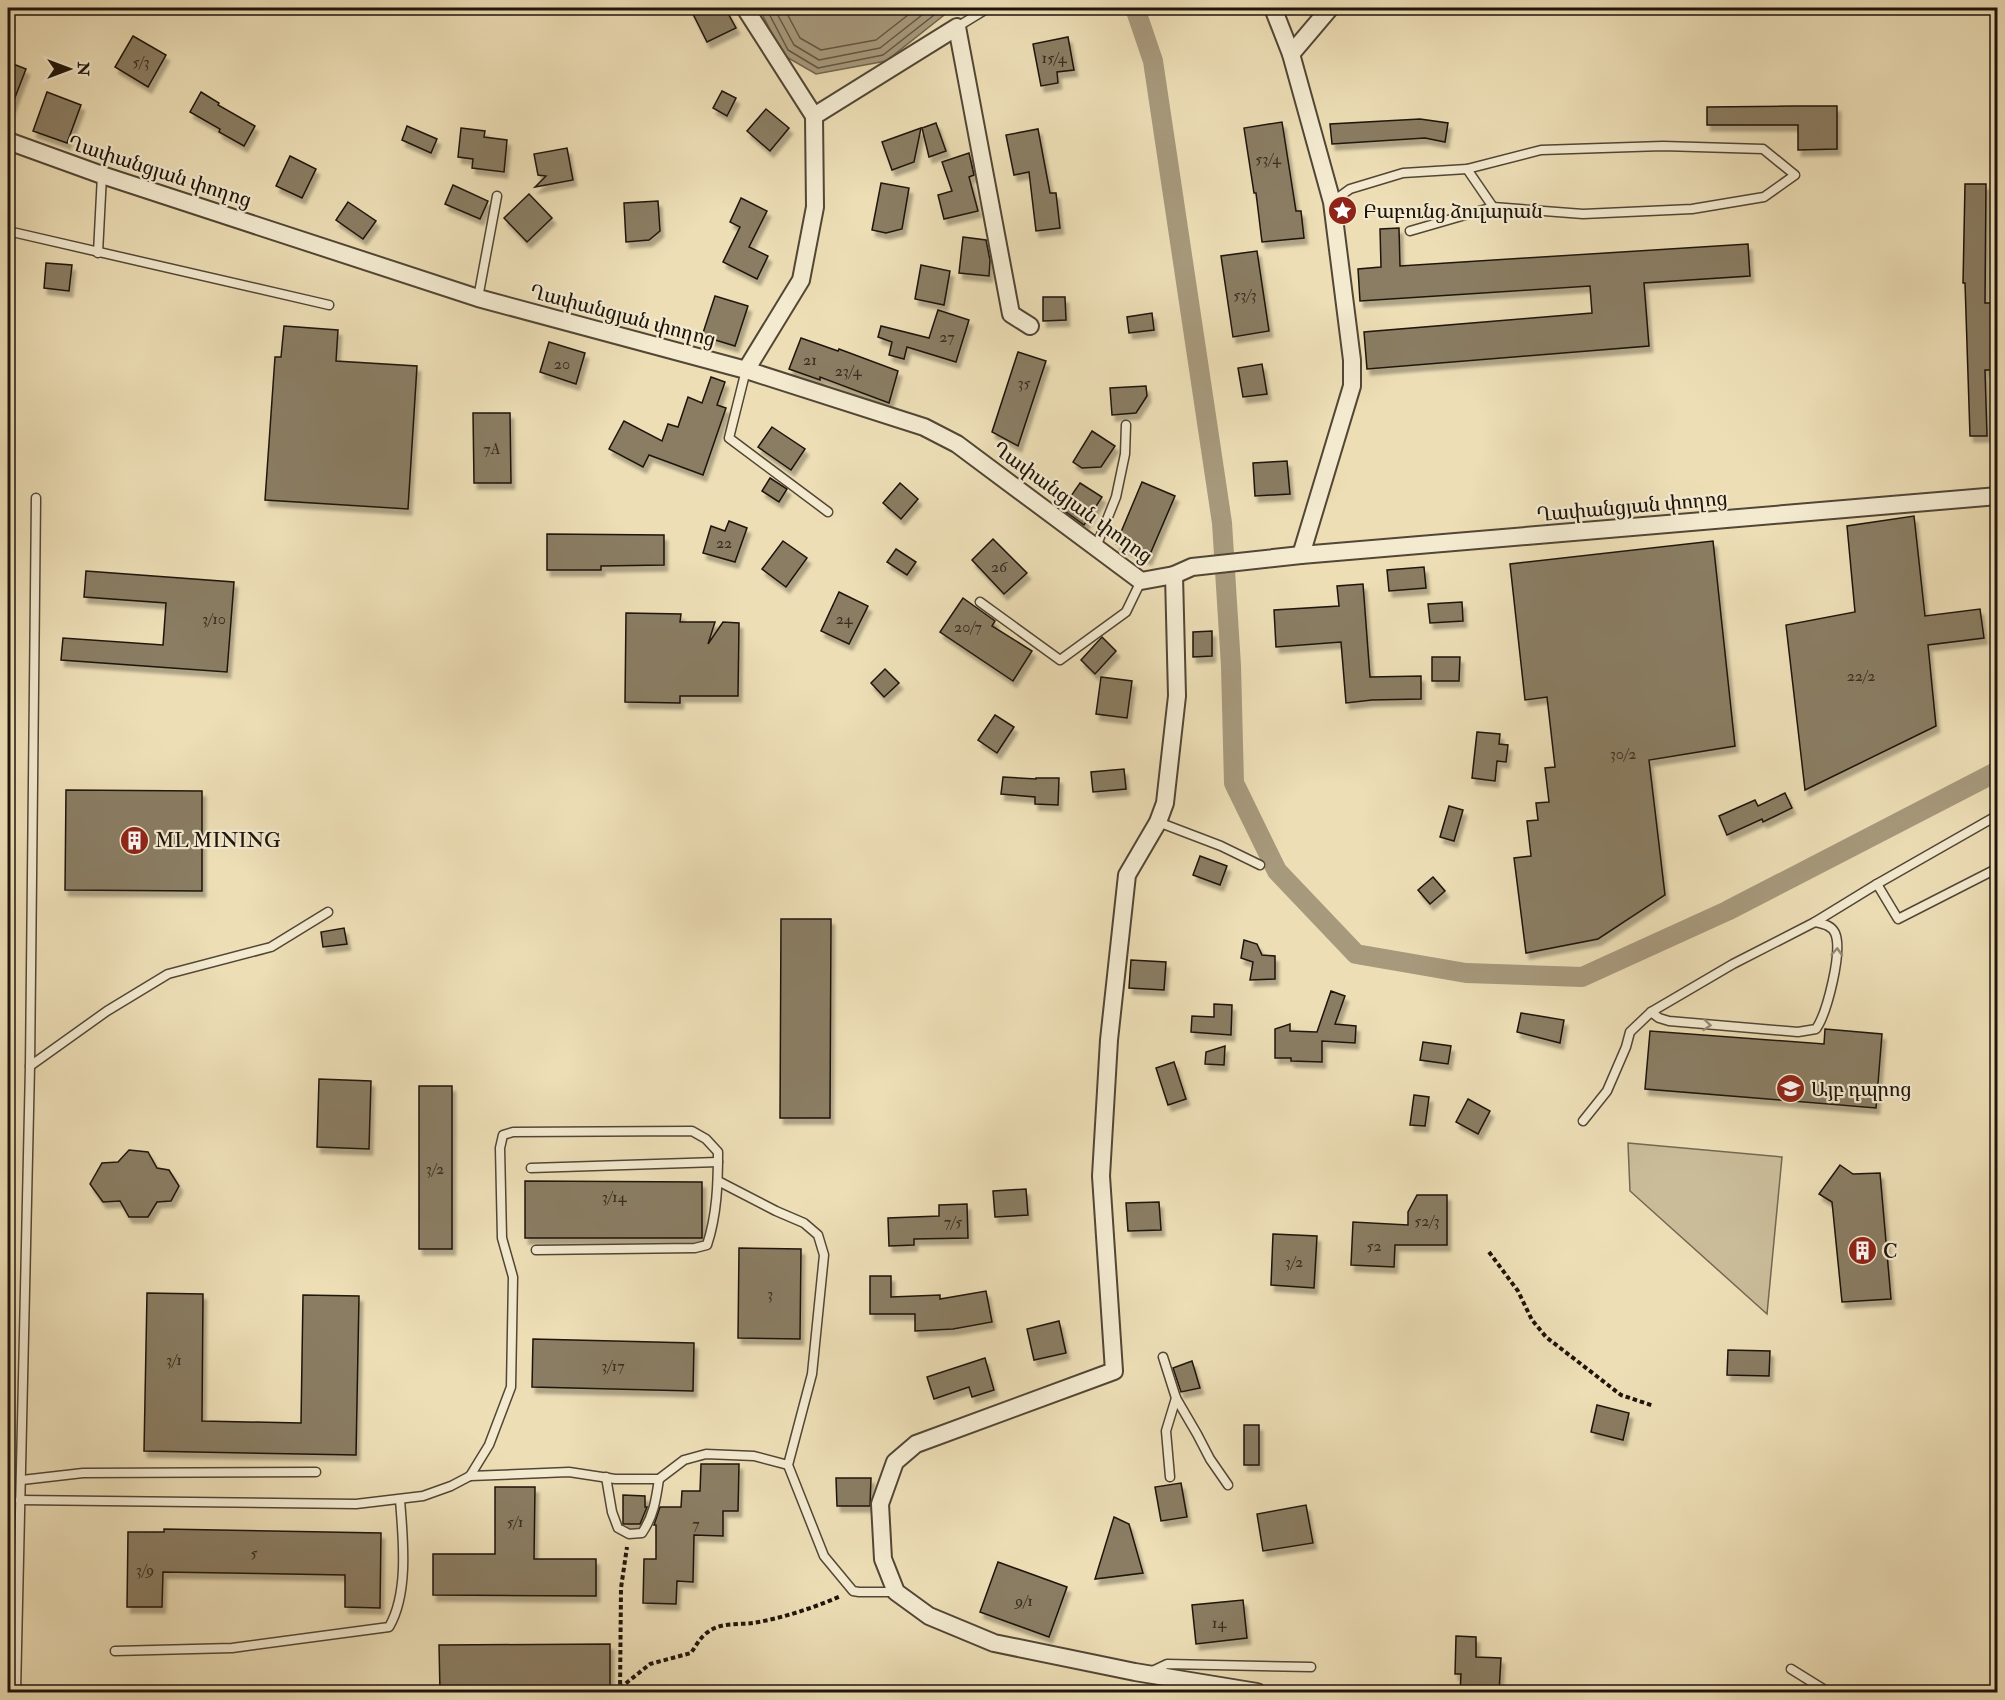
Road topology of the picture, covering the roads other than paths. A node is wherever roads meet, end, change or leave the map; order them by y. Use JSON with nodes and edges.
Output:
{"nodes":[{"id":1,"x":745,"y":8,"type":"edge"},
{"id":2,"x":988,"y":8,"type":"edge"},
{"id":3,"x":1273,"y":8,"type":"edge"},
{"id":4,"x":1330,"y":8,"type":"edge"},
{"id":5,"x":957,"y":27,"type":"junction"},
{"id":6,"x":1291,"y":54,"type":"junction"},
{"id":7,"x":814,"y":116,"type":"junction"},
{"id":8,"x":8,"y":141,"type":"edge"},
{"id":9,"x":1467,"y":169,"type":"junction"},
{"id":10,"x":102,"y":175,"type":"junction"},
{"id":11,"x":497,"y":196,"type":"dead end"},
{"id":12,"x":1332,"y":202,"type":"junction"},
{"id":13,"x":1493,"y":207,"type":"junction"},
{"id":14,"x":8,"y":231,"type":"edge"},
{"id":15,"x":1410,"y":231,"type":"dead end"},
{"id":16,"x":98,"y":253,"type":"junction"},
{"id":17,"x":478,"y":298,"type":"junction"},
{"id":18,"x":329,"y":306,"type":"dead end"},
{"id":19,"x":1030,"y":326,"type":"dead end"},
{"id":20,"x":746,"y":370,"type":"junction"},
{"id":21,"x":1126,"y":425,"type":"dead end"},
{"id":22,"x":1998,"y":496,"type":"edge"},
{"id":23,"x":36,"y":498,"type":"dead end"},
{"id":24,"x":828,"y":513,"type":"dead end"},
{"id":25,"x":1096,"y":548,"type":"junction"},
{"id":26,"x":1301,"y":555,"type":"junction"},
{"id":27,"x":1174,"y":575,"type":"junction"},
{"id":28,"x":1141,"y":581,"type":"junction"},
{"id":29,"x":980,"y":602,"type":"dead end"},
{"id":30,"x":1998,"y":815,"type":"edge"},
{"id":31,"x":1158,"y":822,"type":"junction"},
{"id":32,"x":1260,"y":865,"type":"dead end"},
{"id":33,"x":1998,"y":868,"type":"edge"},
{"id":34,"x":1877,"y":884,"type":"junction"},
{"id":35,"x":328,"y":912,"type":"dead end"},
{"id":36,"x":1815,"y":922,"type":"junction"},
{"id":37,"x":1651,"y":1012,"type":"junction"},
{"id":38,"x":30,"y":1066,"type":"junction"},
{"id":39,"x":1582,"y":1121,"type":"dead end"},
{"id":40,"x":718,"y":1162,"type":"junction"},
{"id":41,"x":531,"y":1167,"type":"dead end"},
{"id":42,"x":718,"y":1181,"type":"junction"},
{"id":43,"x":536,"y":1250,"type":"dead end"},
{"id":44,"x":1163,"y":1357,"type":"dead end"},
{"id":45,"x":1176,"y":1398,"type":"junction"},
{"id":46,"x":788,"y":1465,"type":"junction"},
{"id":47,"x":315,"y":1472,"type":"dead end"},
{"id":48,"x":470,"y":1476,"type":"junction"},
{"id":49,"x":606,"y":1477,"type":"junction"},
{"id":50,"x":1170,"y":1477,"type":"dead end"},
{"id":51,"x":659,"y":1479,"type":"junction"},
{"id":52,"x":22,"y":1480,"type":"junction"},
{"id":53,"x":1228,"y":1485,"type":"dead end"},
{"id":54,"x":20,"y":1500,"type":"junction"},
{"id":55,"x":400,"y":1500,"type":"junction"},
{"id":56,"x":896,"y":1592,"type":"junction"},
{"id":57,"x":115,"y":1651,"type":"dead end"},
{"id":58,"x":1311,"y":1667,"type":"dead end"},
{"id":59,"x":1791,"y":1669,"type":"dead end"},
{"id":60,"x":1147,"y":1674,"type":"junction"},
{"id":61,"x":16,"y":1692,"type":"edge"},
{"id":62,"x":1257,"y":1692,"type":"edge"},
{"id":63,"x":1828,"y":1692,"type":"edge"}],
"edges":[{"from":1,"to":7,"type":"street"},
{"from":2,"to":5,"type":"lane"},
{"from":3,"to":6,"type":"street"},
{"from":4,"to":6,"type":"street"},
{"from":5,"to":7,"type":"street"},
{"from":5,"to":19,"type":"street"},
{"from":6,"to":12,"type":"street"},
{"from":7,"to":20,"type":"street"},
{"from":8,"to":10,"type":"street","name":"Ղափանցյան փողոց"},
{"from":9,"to":12,"type":"lane"},
{"from":9,"to":13,"type":"lane"},
{"from":9,"to":13,"type":"lane"},
{"from":10,"to":16,"type":"lane"},
{"from":10,"to":17,"type":"street","name":"Ղափանցյան փողոց"},
{"from":11,"to":17,"type":"lane"},
{"from":12,"to":26,"type":"street"},
{"from":13,"to":15,"type":"lane"},
{"from":14,"to":16,"type":"lane"},
{"from":16,"to":18,"type":"lane"},
{"from":17,"to":20,"type":"street","name":"Ղափանցյան փողոց"},
{"from":20,"to":24,"type":"lane"},
{"from":20,"to":25,"type":"street","name":"Ղափանցյան փողոց"},
{"from":21,"to":25,"type":"lane"},
{"from":22,"to":26,"type":"street","name":"Ղափանցյան փողոց"},
{"from":23,"to":38,"type":"lane"},
{"from":25,"to":28,"type":"street","name":"Ղափանցյան փողոց"},
{"from":26,"to":27,"type":"street","name":"Ղափանցյան փողոց"},
{"from":27,"to":28,"type":"street","name":"Ղափանցյան փողոց"},
{"from":27,"to":31,"type":"street"},
{"from":28,"to":29,"type":"lane"},
{"from":30,"to":34,"type":"lane"},
{"from":31,"to":32,"type":"lane"},
{"from":31,"to":56,"type":"street"},
{"from":33,"to":34,"type":"lane"},
{"from":34,"to":36,"type":"lane"},
{"from":35,"to":38,"type":"lane"},
{"from":36,"to":37,"type":"lane"},
{"from":37,"to":36,"type":"lane","one_way":true},
{"from":37,"to":39,"type":"lane"},
{"from":38,"to":52,"type":"lane"},
{"from":40,"to":41,"type":"lane"},
{"from":40,"to":42,"type":"lane"},
{"from":40,"to":48,"type":"lane"},
{"from":42,"to":43,"type":"lane"},
{"from":42,"to":46,"type":"lane"},
{"from":44,"to":45,"type":"lane"},
{"from":45,"to":50,"type":"lane"},
{"from":45,"to":53,"type":"lane"},
{"from":46,"to":51,"type":"lane"},
{"from":46,"to":56,"type":"lane"},
{"from":47,"to":52,"type":"lane"},
{"from":48,"to":49,"type":"lane"},
{"from":48,"to":55,"type":"lane"},
{"from":49,"to":51,"type":"lane"},
{"from":49,"to":51,"type":"lane"},
{"from":52,"to":54,"type":"lane"},
{"from":54,"to":55,"type":"lane"},
{"from":54,"to":61,"type":"lane"},
{"from":55,"to":57,"type":"lane"},
{"from":56,"to":60,"type":"street"},
{"from":58,"to":60,"type":"lane"},
{"from":59,"to":63,"type":"lane"},
{"from":60,"to":62,"type":"street"}]}
